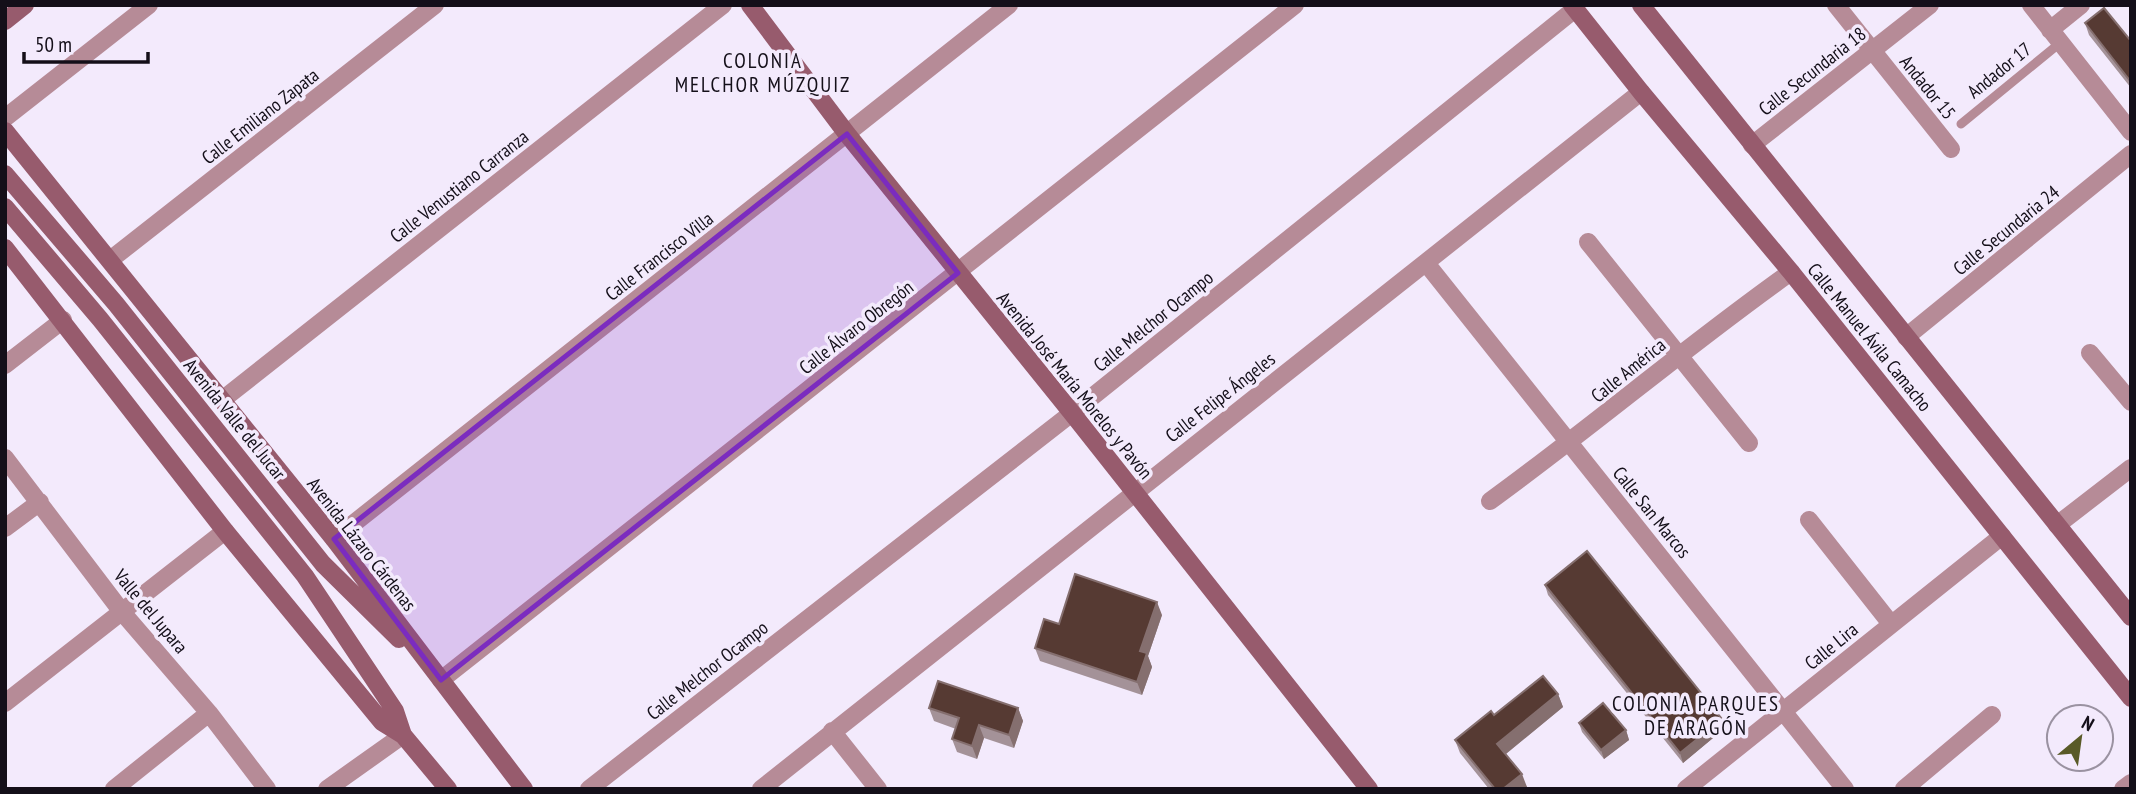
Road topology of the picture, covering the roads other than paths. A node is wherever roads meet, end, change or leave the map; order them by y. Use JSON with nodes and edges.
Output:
{"nodes":[{"id":1,"x":25,"y":5,"type":"edge"},
{"id":2,"x":149,"y":5,"type":"edge"},
{"id":3,"x":436,"y":5,"type":"edge"},
{"id":4,"x":723,"y":5,"type":"edge"},
{"id":5,"x":750,"y":5,"type":"edge"},
{"id":6,"x":1009,"y":5,"type":"edge"},
{"id":7,"x":1294,"y":5,"type":"edge"},
{"id":8,"x":1641,"y":5,"type":"edge"},
{"id":9,"x":1836,"y":5,"type":"edge"},
{"id":10,"x":1930,"y":5,"type":"edge"},
{"id":11,"x":2031,"y":5,"type":"edge"},
{"id":12,"x":2081,"y":5,"type":"edge"},
{"id":13,"x":1573,"y":7,"type":"edge"},
{"id":14,"x":5,"y":21,"type":"edge"},
{"id":15,"x":2055,"y":36,"type":"junction"},
{"id":16,"x":1872,"y":51,"type":"junction"},
{"id":17,"x":1641,"y":92,"type":"junction"},
{"id":18,"x":5,"y":118,"type":"edge"},
{"id":19,"x":1961,"y":124,"type":"dead end"},
{"id":20,"x":5,"y":131,"type":"edge"},
{"id":21,"x":2131,"y":132,"type":"edge"},
{"id":22,"x":847,"y":134,"type":"junction"},
{"id":23,"x":1752,"y":145,"type":"junction"},
{"id":24,"x":1951,"y":149,"type":"dead end"},
{"id":25,"x":2131,"y":154,"type":"edge"},
{"id":26,"x":5,"y":174,"type":"edge"},
{"id":27,"x":5,"y":207,"type":"edge"},
{"id":28,"x":1588,"y":242,"type":"dead end"},
{"id":29,"x":5,"y":248,"type":"edge"},
{"id":30,"x":110,"y":260,"type":"junction"},
{"id":31,"x":1426,"y":263,"type":"junction"},
{"id":32,"x":1791,"y":272,"type":"junction"},
{"id":33,"x":958,"y":273,"type":"junction"},
{"id":34,"x":63,"y":320,"type":"junction"},
{"id":35,"x":1906,"y":337,"type":"junction"},
{"id":36,"x":2090,"y":353,"type":"dead end"},
{"id":37,"x":1678,"y":356,"type":"junction"},
{"id":38,"x":5,"y":365,"type":"edge"},
{"id":39,"x":222,"y":400,"type":"junction"},
{"id":40,"x":2131,"y":402,"type":"edge"},
{"id":41,"x":1072,"y":413,"type":"junction"},
{"id":42,"x":1749,"y":443,"type":"dead end"},
{"id":43,"x":1569,"y":444,"type":"junction"},
{"id":44,"x":5,"y":458,"type":"edge"},
{"id":45,"x":2131,"y":468,"type":"edge"},
{"id":46,"x":1134,"y":492,"type":"junction"},
{"id":47,"x":1490,"y":500,"type":"dead end"},
{"id":48,"x":40,"y":502,"type":"junction"},
{"id":49,"x":1809,"y":520,"type":"dead end"},
{"id":50,"x":2057,"y":525,"type":"junction"},
{"id":51,"x":5,"y":528,"type":"edge"},
{"id":52,"x":225,"y":531,"type":"junction"},
{"id":53,"x":2003,"y":536,"type":"junction"},
{"id":54,"x":334,"y":539,"type":"junction"},
{"id":55,"x":122,"y":611,"type":"junction"},
{"id":56,"x":2131,"y":617,"type":"edge"},
{"id":57,"x":1891,"y":624,"type":"junction"},
{"id":58,"x":442,"y":680,"type":"junction"},
{"id":59,"x":2131,"y":698,"type":"edge"},
{"id":60,"x":5,"y":703,"type":"edge"},
{"id":61,"x":1784,"y":710,"type":"junction"},
{"id":62,"x":209,"y":713,"type":"junction"},
{"id":63,"x":1992,"y":715,"type":"dead end"},
{"id":64,"x":832,"y":731,"type":"junction"},
{"id":65,"x":403,"y":735,"type":"junction"},
{"id":66,"x":2131,"y":783,"type":"edge"},
{"id":67,"x":764,"y":788,"type":"edge"},
{"id":68,"x":114,"y":789,"type":"edge"},
{"id":69,"x":267,"y":789,"type":"edge"},
{"id":70,"x":327,"y":789,"type":"edge"},
{"id":71,"x":448,"y":789,"type":"edge"},
{"id":72,"x":524,"y":789,"type":"edge"},
{"id":73,"x":589,"y":789,"type":"edge"},
{"id":74,"x":878,"y":789,"type":"edge"},
{"id":75,"x":1369,"y":789,"type":"edge"},
{"id":76,"x":1686,"y":789,"type":"edge"},
{"id":77,"x":1845,"y":789,"type":"edge"},
{"id":78,"x":1903,"y":789,"type":"edge"},
{"id":79,"x":2123,"y":789,"type":"edge"}],
"edges":[{"from":1,"to":14,"type":"street"},
{"from":2,"to":18,"type":"street"},
{"from":3,"to":30,"type":"street","name":"Calle Emiliano Zapata"},
{"from":4,"to":39,"type":"street","name":"Calle Venustiano Carranza"},
{"from":5,"to":22,"type":"street","name":"Avenida José María Morelos y Pavón"},
{"from":6,"to":22,"type":"street","name":"Calle Francisco Villa"},
{"from":7,"to":33,"type":"street","name":"Calle Álvaro Obregón"},
{"from":8,"to":23,"type":"street","name":"Calle Manuel Ávila Camacho"},
{"from":9,"to":16,"type":"street","name":"Andador 15"},
{"from":10,"to":16,"type":"street","name":"Calle Secundaria 18"},
{"from":11,"to":15,"type":"street"},
{"from":12,"to":15,"type":"street"},
{"from":13,"to":17,"type":"street","name":"Calle Manuel Ávila Camacho"},
{"from":13,"to":41,"type":"street","name":"Calle Melchor Ocampo"},
{"from":15,"to":19,"type":"lane","name":"Andador 17"},
{"from":15,"to":21,"type":"street"},
{"from":16,"to":23,"type":"street","name":"Calle Secundaria 18"},
{"from":16,"to":24,"type":"street","name":"Andador 15"},
{"from":17,"to":31,"type":"street","name":"Calle Felipe Ángeles"},
{"from":17,"to":32,"type":"street","name":"Calle Manuel Ávila Camacho"},
{"from":20,"to":30,"type":"street","name":"Avenida Lázaro Cárdenas"},
{"from":22,"to":33,"type":"street","name":"Avenida José María Morelos y Pavón"},
{"from":22,"to":54,"type":"street","name":"Calle Francisco Villa"},
{"from":23,"to":35,"type":"street","name":"Calle Manuel Ávila Camacho"},
{"from":25,"to":35,"type":"street","name":"Calle Secundaria 24"},
{"from":26,"to":58,"type":"street","name":"Avenida Valle del Jucar"},
{"from":27,"to":65,"type":"street"},
{"from":28,"to":37,"type":"street"},
{"from":29,"to":34,"type":"street"},
{"from":30,"to":39,"type":"street","name":"Avenida Lázaro Cárdenas"},
{"from":31,"to":43,"type":"street","name":"Calle San Marcos"},
{"from":31,"to":46,"type":"street","name":"Calle Felipe Ángeles"},
{"from":32,"to":37,"type":"street","name":"Calle América"},
{"from":32,"to":53,"type":"street","name":"Calle Manuel Ávila Camacho"},
{"from":33,"to":41,"type":"street","name":"Avenida José María Morelos y Pavón"},
{"from":33,"to":58,"type":"street","name":"Calle Álvaro Obregón"},
{"from":34,"to":38,"type":"street"},
{"from":34,"to":52,"type":"street"},
{"from":35,"to":50,"type":"street","name":"Calle Manuel Ávila Camacho"},
{"from":36,"to":40,"type":"street"},
{"from":37,"to":42,"type":"street"},
{"from":37,"to":43,"type":"street","name":"Calle América"},
{"from":39,"to":54,"type":"street","name":"Avenida Lázaro Cárdenas"},
{"from":41,"to":46,"type":"street","name":"Avenida José María Morelos y Pavón"},
{"from":41,"to":73,"type":"street","name":"Calle Melchor Ocampo"},
{"from":43,"to":47,"type":"street","name":"Calle América"},
{"from":43,"to":61,"type":"street","name":"Calle San Marcos"},
{"from":44,"to":48,"type":"street","name":"Valle del Jupara"},
{"from":45,"to":50,"type":"street"},
{"from":46,"to":64,"type":"street","name":"Calle Felipe Ángeles"},
{"from":46,"to":75,"type":"street","name":"Avenida José María Morelos y Pavón"},
{"from":48,"to":51,"type":"street"},
{"from":48,"to":55,"type":"street","name":"Valle del Jupara"},
{"from":49,"to":57,"type":"street"},
{"from":50,"to":56,"type":"street","name":"Calle Manuel Ávila Camacho"},
{"from":52,"to":55,"type":"street"},
{"from":52,"to":65,"type":"street"},
{"from":53,"to":57,"type":"street","name":"Calle Lira"},
{"from":53,"to":59,"type":"street","name":"Calle Manuel Ávila Camacho"},
{"from":54,"to":58,"type":"street","name":"Avenida Lázaro Cárdenas"},
{"from":55,"to":60,"type":"street"},
{"from":55,"to":62,"type":"street","name":"Valle del Jupara"},
{"from":57,"to":61,"type":"street","name":"Calle Lira"},
{"from":58,"to":72,"type":"street","name":"Avenida Lázaro Cárdenas"},
{"from":61,"to":76,"type":"street","name":"Calle Lira"},
{"from":61,"to":77,"type":"street","name":"Calle San Marcos"},
{"from":62,"to":68,"type":"street"},
{"from":62,"to":69,"type":"street","name":"Valle del Jupara"},
{"from":63,"to":78,"type":"street"},
{"from":64,"to":67,"type":"street","name":"Calle Felipe Ángeles"},
{"from":64,"to":74,"type":"street"},
{"from":65,"to":70,"type":"street"},
{"from":65,"to":71,"type":"street"},
{"from":66,"to":79,"type":"street"}]}
